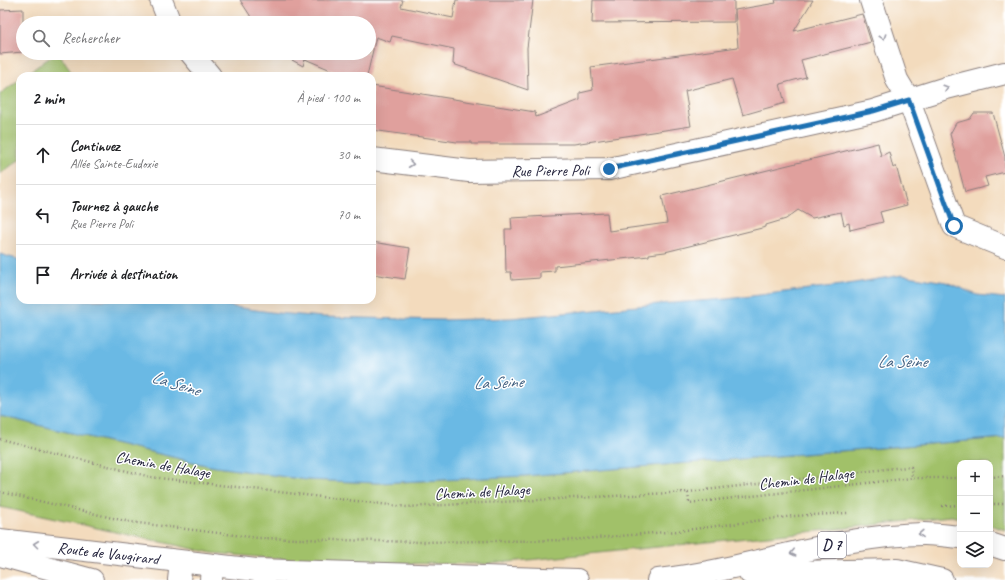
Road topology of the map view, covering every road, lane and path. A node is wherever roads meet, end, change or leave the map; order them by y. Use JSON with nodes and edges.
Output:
{"nodes":[{"id":1,"x":162,"y":0,"type":"edge"},
{"id":2,"x":871,"y":0,"type":"edge"},
{"id":3,"x":168,"y":16,"type":"edge"},
{"id":4,"x":197,"y":60,"type":"edge"},
{"id":5,"x":207,"y":72,"type":"edge"},
{"id":6,"x":1005,"y":73,"type":"edge"},
{"id":7,"x":909,"y":100,"type":"junction"},
{"id":8,"x":376,"y":159,"type":"edge"},
{"id":9,"x":1005,"y":247,"type":"edge"},
{"id":10,"x":0,"y":439,"type":"edge"},
{"id":11,"x":1005,"y":476,"type":"edge"},
{"id":12,"x":993,"y":477,"type":"edge"},
{"id":13,"x":912,"y":478,"type":"junction"},
{"id":14,"x":957,"y":478,"type":"edge"},
{"id":15,"x":0,"y":492,"type":"edge"},
{"id":16,"x":688,"y":492,"type":"junction"},
{"id":17,"x":993,"y":504,"type":"edge"},
{"id":18,"x":1005,"y":504,"type":"edge"},
{"id":19,"x":794,"y":516,"type":"dead end"},
{"id":20,"x":957,"y":537,"type":"edge"},
{"id":21,"x":0,"y":540,"type":"edge"},
{"id":22,"x":993,"y":545,"type":"edge"},
{"id":23,"x":1005,"y":549,"type":"edge"},
{"id":24,"x":0,"y":555,"type":"edge"},
{"id":25,"x":180,"y":572,"type":"edge"},
{"id":26,"x":211,"y":573,"type":"edge"},
{"id":27,"x":707,"y":573,"type":"junction"},
{"id":28,"x":92,"y":580,"type":"edge"},
{"id":29,"x":577,"y":580,"type":"edge"},
{"id":30,"x":658,"y":580,"type":"edge"},
{"id":31,"x":942,"y":580,"type":"edge"}],
"edges":[{"from":1,"to":3,"type":"main road"},
{"from":2,"to":7,"type":"main road","one_way":true},
{"from":4,"to":5,"type":"main road"},
{"from":7,"to":6,"type":"main road","name":"Rue Pierre Poli","one_way":true},
{"from":8,"to":7,"type":"main road","name":"Rue Pierre Poli","one_way":true},
{"from":7,"to":9,"type":"main road"},
{"from":10,"to":16,"type":"path","name":"Chemin de Halage"},
{"from":11,"to":12,"type":"path"},
{"from":13,"to":14,"type":"path","name":"Chemin de Halage"},
{"from":13,"to":16,"type":"path","name":"Chemin de Halage"},
{"from":13,"to":16,"type":"path"},
{"from":15,"to":19,"type":"path"},
{"from":17,"to":18,"type":"path"},
{"from":20,"to":27,"type":"main road","number":"D 7","one_way":true},
{"from":25,"to":21,"type":"main road","name":"Route de Vaugirard","one_way":true},
{"from":22,"to":23,"type":"main road"},
{"from":24,"to":28,"type":"main road","name":"Route de Vaugirard"},
{"from":25,"to":26,"type":"main road","name":"Route de Vaugirard"},
{"from":26,"to":29,"type":"main road","name":"Route de Vaugirard"},
{"from":27,"to":30,"type":"main road","number":"D 7"},
{"from":27,"to":31,"type":"main road","number":"D 7"}]}
